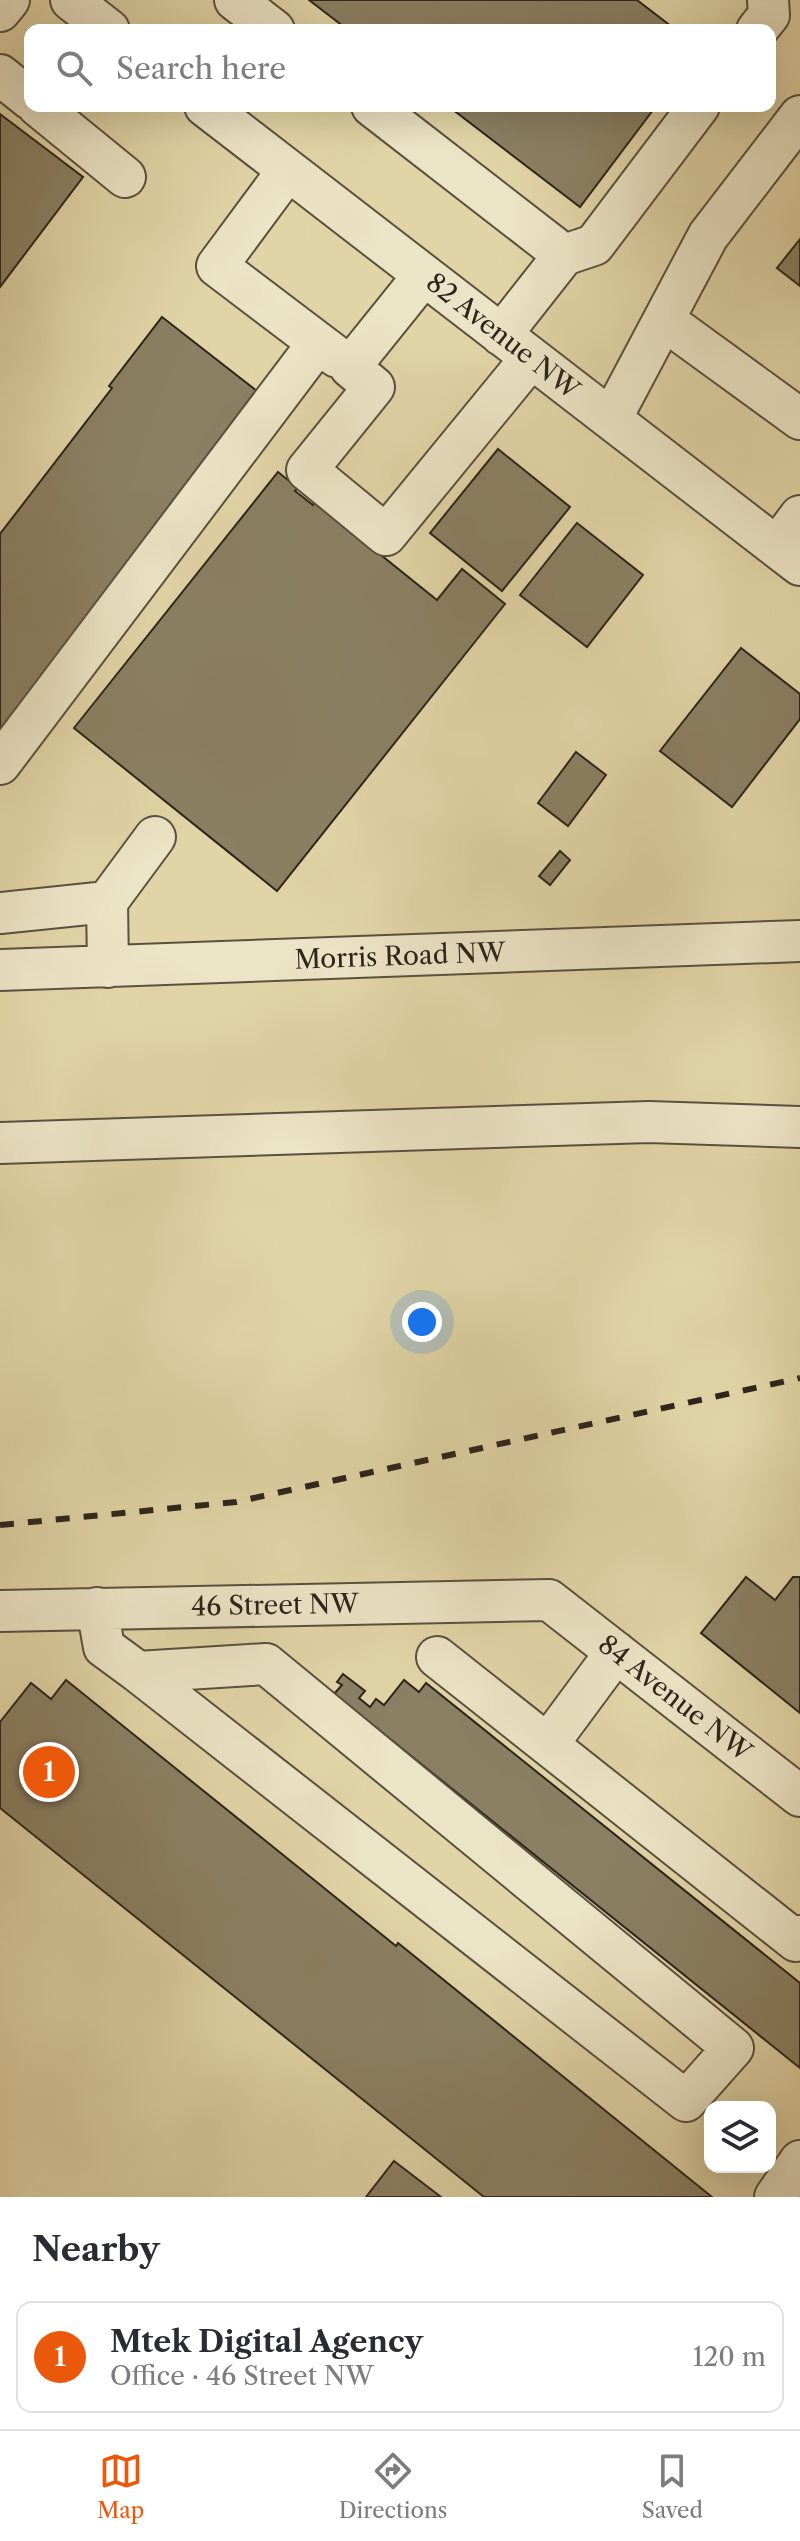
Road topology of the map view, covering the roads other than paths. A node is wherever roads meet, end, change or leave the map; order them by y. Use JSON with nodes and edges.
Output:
{"nodes":[{"id":1,"x":9,"y":0,"type":"edge"},
{"id":2,"x":71,"y":0,"type":"edge"},
{"id":3,"x":235,"y":0,"type":"edge"},
{"id":4,"x":768,"y":0,"type":"edge"},
{"id":5,"x":0,"y":11,"type":"edge"},
{"id":6,"x":101,"y":24,"type":"edge"},
{"id":7,"x":266,"y":24,"type":"edge"},
{"id":8,"x":762,"y":24,"type":"edge"},
{"id":9,"x":0,"y":75,"type":"edge"},
{"id":10,"x":24,"y":94,"type":"edge"},
{"id":11,"x":45,"y":112,"type":"edge"},
{"id":12,"x":213,"y":112,"type":"edge"},
{"id":13,"x":380,"y":112,"type":"edge"},
{"id":14,"x":694,"y":112,"type":"edge"},
{"id":15,"x":800,"y":116,"type":"edge"},
{"id":16,"x":288,"y":170,"type":"junction"},
{"id":17,"x":125,"y":177,"type":"dead end"},
{"id":18,"x":564,"y":255,"type":"junction"},
{"id":19,"x":424,"y":275,"type":"junction"},
{"id":20,"x":664,"y":320,"type":"junction"},
{"id":21,"x":318,"y":343,"type":"junction"},
{"id":22,"x":516,"y":346,"type":"junction"},
{"id":23,"x":350,"y":367,"type":"junction"},
{"id":24,"x":611,"y":419,"type":"junction"},
{"id":25,"x":800,"y":419,"type":"edge"},
{"id":26,"x":792,"y":543,"type":"edge"},
{"id":27,"x":0,"y":764,"type":"edge"},
{"id":28,"x":155,"y":837,"type":"dead end"},
{"id":29,"x":107,"y":902,"type":"junction"},
{"id":30,"x":0,"y":913,"type":"edge"},
{"id":31,"x":800,"y":941,"type":"edge"},
{"id":32,"x":108,"y":967,"type":"junction"},
{"id":33,"x":0,"y":970,"type":"edge"},
{"id":34,"x":800,"y":1127,"type":"edge"},
{"id":35,"x":0,"y":1143,"type":"edge"},
{"id":36,"x":549,"y":1600,"type":"joint"},
{"id":37,"x":97,"y":1608,"type":"junction"},
{"id":38,"x":0,"y":1611,"type":"edge"},
{"id":39,"x":616,"y":1652,"type":"junction"},
{"id":40,"x":437,"y":1657,"type":"dead end"},
{"id":41,"x":138,"y":1672,"type":"junction"},
{"id":42,"x":548,"y":1744,"type":"junction"},
{"id":43,"x":800,"y":1796,"type":"edge"},
{"id":44,"x":799,"y":1940,"type":"edge"},
{"id":45,"x":800,"y":2161,"type":"edge"},
{"id":46,"x":775,"y":2197,"type":"edge"}],
"edges":[{"from":1,"to":5,"type":"street"},
{"from":2,"to":6,"type":"street"},
{"from":3,"to":7,"type":"street"},
{"from":4,"to":8,"type":"street"},
{"from":9,"to":10,"type":"street"},
{"from":11,"to":17,"type":"street"},
{"from":12,"to":16,"type":"street","name":"82 Avenue NW"},
{"from":13,"to":18,"type":"street"},
{"from":14,"to":18,"type":"street"},
{"from":15,"to":20,"type":"street"},
{"from":16,"to":19,"type":"street","name":"82 Avenue NW"},
{"from":16,"to":21,"type":"street"},
{"from":18,"to":22,"type":"street"},
{"from":19,"to":22,"type":"street","name":"82 Avenue NW"},
{"from":19,"to":23,"type":"street"},
{"from":20,"to":24,"type":"street"},
{"from":20,"to":25,"type":"street"},
{"from":21,"to":23,"type":"street"},
{"from":21,"to":27,"type":"street"},
{"from":22,"to":23,"type":"street"},
{"from":22,"to":24,"type":"street","name":"82 Avenue NW"},
{"from":24,"to":26,"type":"street","name":"82 Avenue NW"},
{"from":28,"to":29,"type":"street"},
{"from":29,"to":30,"type":"street"},
{"from":29,"to":32,"type":"street"},
{"from":31,"to":32,"type":"street","name":"Morris Road NW"},
{"from":32,"to":33,"type":"street","name":"Morris Road NW"},
{"from":34,"to":35,"type":"street"},
{"from":36,"to":37,"type":"street","name":"46 Street NW"},
{"from":36,"to":39,"type":"street","name":"84 Avenue NW"},
{"from":37,"to":38,"type":"street","name":"46 Street NW"},
{"from":37,"to":41,"type":"street"},
{"from":39,"to":42,"type":"street"},
{"from":39,"to":43,"type":"street","name":"84 Avenue NW"},
{"from":40,"to":42,"type":"street"},
{"from":41,"to":41,"type":"street"},
{"from":42,"to":44,"type":"street"},
{"from":45,"to":46,"type":"street"}]}
